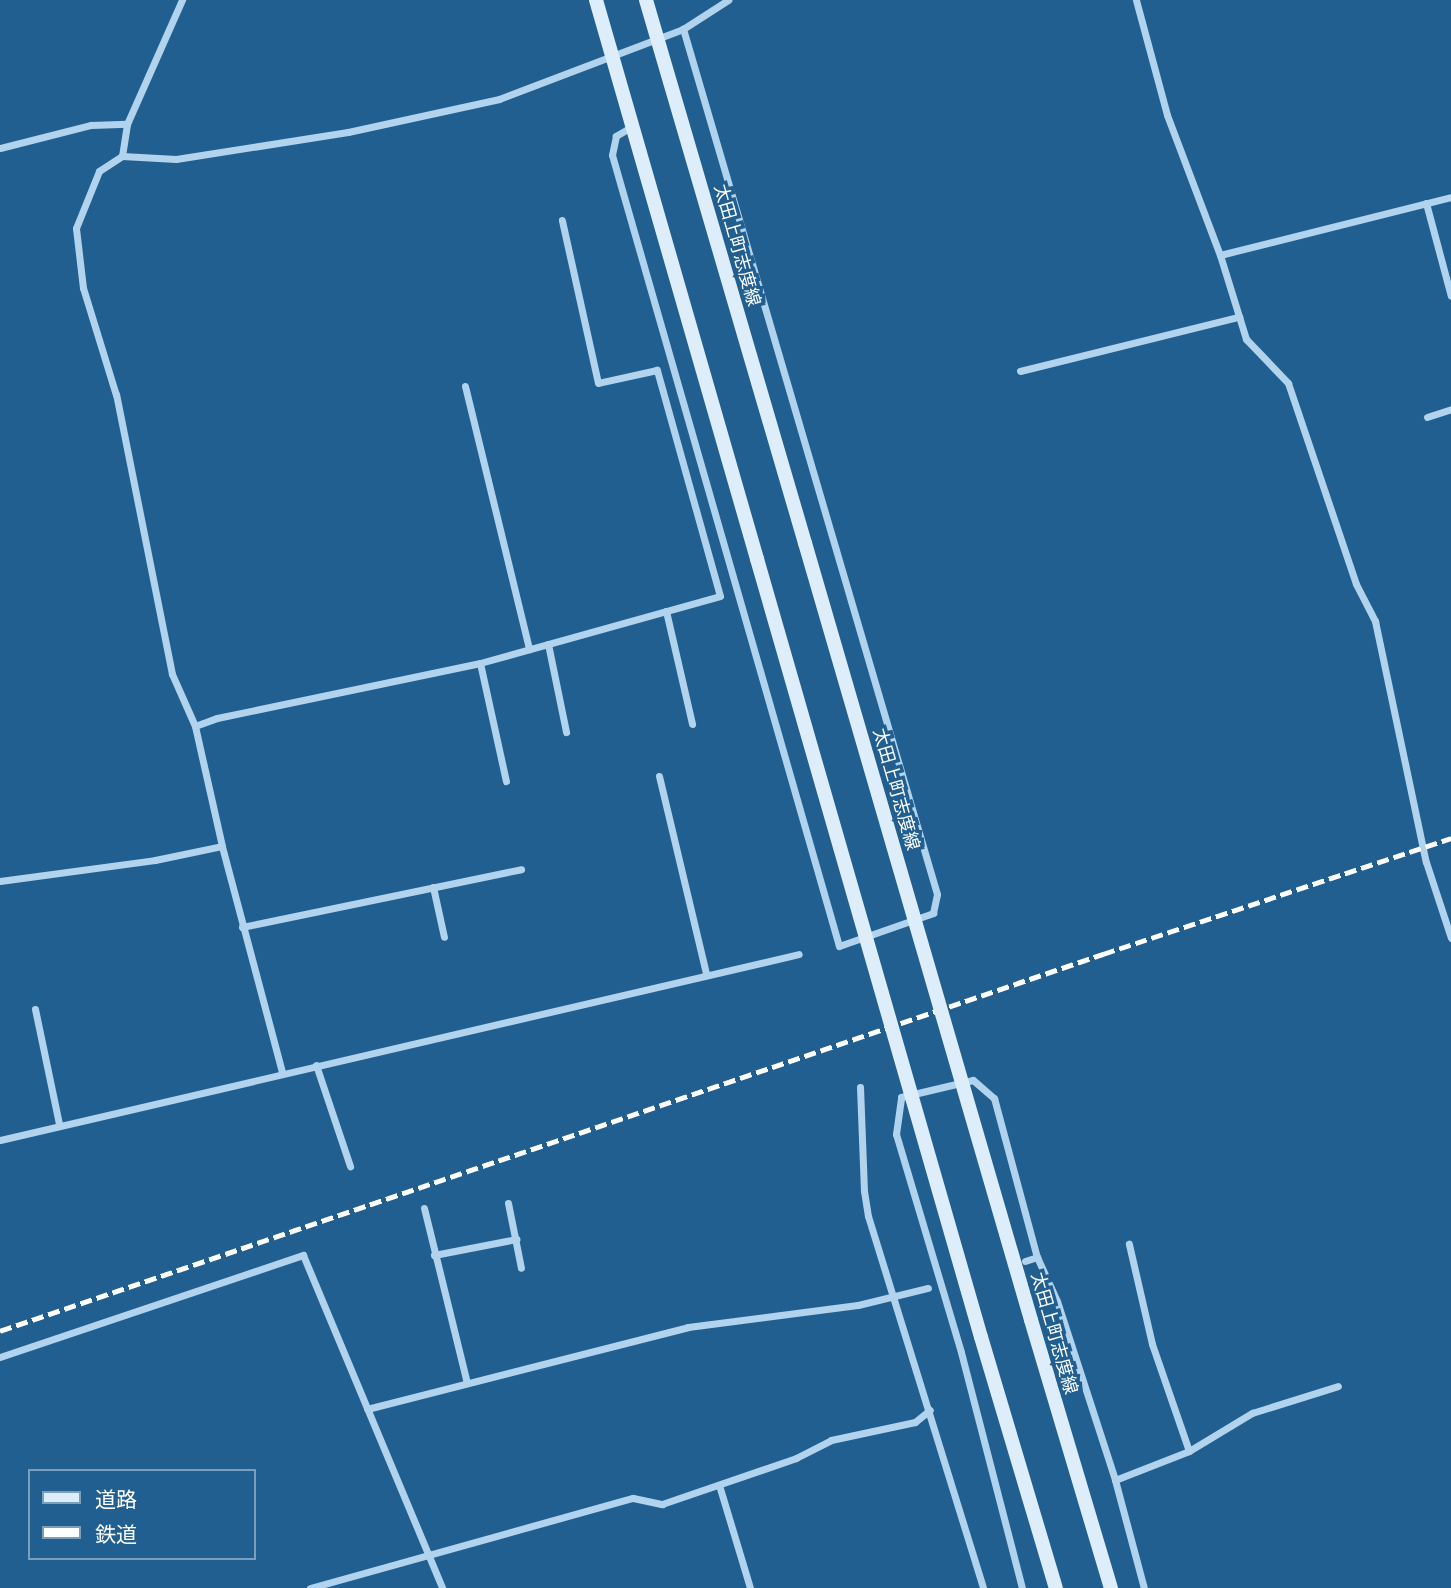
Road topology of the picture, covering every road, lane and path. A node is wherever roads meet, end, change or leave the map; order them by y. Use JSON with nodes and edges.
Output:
{"nodes":[{"id":1,"x":182,"y":0,"type":"edge"},
{"id":2,"x":596,"y":0,"type":"edge"},
{"id":3,"x":646,"y":0,"type":"edge"},
{"id":4,"x":728,"y":0,"type":"edge"},
{"id":5,"x":1136,"y":0,"type":"edge"},
{"id":6,"x":683,"y":29,"type":"junction"},
{"id":7,"x":657,"y":40,"type":"junction"},
{"id":8,"x":612,"y":55,"type":"junction"},
{"id":9,"x":127,"y":124,"type":"junction"},
{"id":10,"x":632,"y":125,"type":"junction"},
{"id":11,"x":0,"y":148,"type":"edge"},
{"id":12,"x":122,"y":156,"type":"junction"},
{"id":13,"x":1451,"y":197,"type":"edge"},
{"id":14,"x":1426,"y":203,"type":"junction"},
{"id":15,"x":562,"y":220,"type":"dead end"},
{"id":16,"x":1220,"y":255,"type":"junction"},
{"id":17,"x":1451,"y":296,"type":"edge"},
{"id":18,"x":1239,"y":317,"type":"junction"},
{"id":19,"x":1020,"y":371,"type":"dead end"},
{"id":20,"x":465,"y":386,"type":"dead end"},
{"id":21,"x":1451,"y":409,"type":"edge"},
{"id":22,"x":1427,"y":417,"type":"dead end"},
{"id":23,"x":666,"y":611,"type":"junction"},
{"id":24,"x":548,"y":645,"type":"junction"},
{"id":25,"x":529,"y":649,"type":"junction"},
{"id":26,"x":480,"y":663,"type":"junction"},
{"id":27,"x":692,"y":724,"type":"dead end"},
{"id":28,"x":195,"y":726,"type":"junction"},
{"id":29,"x":566,"y":732,"type":"dead end"},
{"id":30,"x":659,"y":776,"type":"dead end"},
{"id":31,"x":506,"y":781,"type":"dead end"},
{"id":32,"x":222,"y":846,"type":"junction"},
{"id":33,"x":521,"y":869,"type":"dead end"},
{"id":34,"x":0,"y":881,"type":"edge"},
{"id":35,"x":433,"y":887,"type":"junction"},
{"id":36,"x":243,"y":927,"type":"junction"},
{"id":37,"x":444,"y":937,"type":"dead end"},
{"id":38,"x":1451,"y":938,"type":"edge"},
{"id":39,"x":799,"y":954,"type":"dead end"},
{"id":40,"x":706,"y":973,"type":"junction"},
{"id":41,"x":36,"y":1009,"type":"dead end"},
{"id":42,"x":316,"y":1065,"type":"junction"},
{"id":43,"x":282,"y":1072,"type":"junction"},
{"id":44,"x":860,"y":1087,"type":"dead end"},
{"id":45,"x":59,"y":1124,"type":"junction"},
{"id":46,"x":0,"y":1140,"type":"edge"},
{"id":47,"x":350,"y":1166,"type":"dead end"},
{"id":48,"x":508,"y":1203,"type":"dead end"},
{"id":49,"x":424,"y":1208,"type":"dead end"},
{"id":50,"x":516,"y":1239,"type":"junction"},
{"id":51,"x":1129,"y":1244,"type":"dead end"},
{"id":52,"x":434,"y":1255,"type":"junction"},
{"id":53,"x":1037,"y":1257,"type":"junction"},
{"id":54,"x":1025,"y":1261,"type":"dead end"},
{"id":55,"x":521,"y":1268,"type":"dead end"},
{"id":56,"x":928,"y":1288,"type":"dead end"},
{"id":57,"x":893,"y":1298,"type":"junction"},
{"id":58,"x":0,"y":1357,"type":"edge"},
{"id":59,"x":467,"y":1383,"type":"junction"},
{"id":60,"x":1338,"y":1386,"type":"dead end"},
{"id":61,"x":367,"y":1409,"type":"junction"},
{"id":62,"x":930,"y":1410,"type":"junction"},
{"id":63,"x":1189,"y":1451,"type":"junction"},
{"id":64,"x":1115,"y":1480,"type":"junction"},
{"id":65,"x":719,"y":1485,"type":"junction"},
{"id":66,"x":426,"y":1553,"type":"junction"},
{"id":67,"x":310,"y":1588,"type":"edge"},
{"id":68,"x":442,"y":1588,"type":"edge"},
{"id":69,"x":750,"y":1588,"type":"edge"},
{"id":70,"x":983,"y":1588,"type":"edge"},
{"id":71,"x":1022,"y":1588,"type":"edge"},
{"id":72,"x":1056,"y":1588,"type":"edge"},
{"id":73,"x":1111,"y":1588,"type":"edge"},
{"id":74,"x":1144,"y":1588,"type":"edge"}],
"edges":[{"from":1,"to":9,"type":"street"},
{"from":2,"to":8,"type":"main road"},
{"from":3,"to":7,"type":"main road","name":"太田上町志度線"},
{"from":4,"to":6,"type":"street"},
{"from":5,"to":16,"type":"street"},
{"from":6,"to":7,"type":"street"},
{"from":6,"to":10,"type":"street"},
{"from":7,"to":8,"type":"street"},
{"from":7,"to":73,"type":"main road","name":"太田上町志度線","bridge":true},
{"from":8,"to":10,"type":"main road"},
{"from":8,"to":12,"type":"street"},
{"from":9,"to":11,"type":"street"},
{"from":9,"to":12,"type":"street"},
{"from":10,"to":72,"type":"main road","bridge":true},
{"from":12,"to":28,"type":"street"},
{"from":13,"to":14,"type":"street"},
{"from":14,"to":16,"type":"street"},
{"from":14,"to":17,"type":"street"},
{"from":15,"to":23,"type":"street"},
{"from":16,"to":18,"type":"street"},
{"from":18,"to":19,"type":"street"},
{"from":18,"to":38,"type":"street"},
{"from":20,"to":25,"type":"street"},
{"from":21,"to":22,"type":"street"},
{"from":23,"to":24,"type":"street"},
{"from":23,"to":27,"type":"street"},
{"from":24,"to":25,"type":"street"},
{"from":24,"to":29,"type":"street"},
{"from":25,"to":26,"type":"street"},
{"from":26,"to":28,"type":"street"},
{"from":26,"to":31,"type":"street"},
{"from":28,"to":32,"type":"street"},
{"from":30,"to":40,"type":"street"},
{"from":32,"to":34,"type":"street"},
{"from":32,"to":36,"type":"street"},
{"from":33,"to":35,"type":"street"},
{"from":35,"to":36,"type":"street"},
{"from":35,"to":37,"type":"street"},
{"from":36,"to":43,"type":"street"},
{"from":39,"to":40,"type":"street"},
{"from":40,"to":42,"type":"street"},
{"from":41,"to":45,"type":"street"},
{"from":42,"to":43,"type":"street"},
{"from":42,"to":47,"type":"street"},
{"from":43,"to":45,"type":"street"},
{"from":44,"to":57,"type":"street"},
{"from":45,"to":46,"type":"street"},
{"from":48,"to":50,"type":"street"},
{"from":49,"to":52,"type":"street"},
{"from":50,"to":52,"type":"street"},
{"from":50,"to":55,"type":"street"},
{"from":51,"to":63,"type":"street"},
{"from":52,"to":59,"type":"street"},
{"from":53,"to":54,"type":"street"},
{"from":53,"to":64,"type":"street"},
{"from":53,"to":71,"type":"street"},
{"from":56,"to":57,"type":"street"},
{"from":57,"to":59,"type":"street"},
{"from":57,"to":62,"type":"street"},
{"from":58,"to":61,"type":"street"},
{"from":59,"to":61,"type":"street"},
{"from":60,"to":63,"type":"street"},
{"from":61,"to":66,"type":"street"},
{"from":62,"to":65,"type":"street"},
{"from":62,"to":70,"type":"street"},
{"from":63,"to":64,"type":"street"},
{"from":64,"to":74,"type":"street"},
{"from":65,"to":66,"type":"street"},
{"from":65,"to":69,"type":"street"},
{"from":66,"to":67,"type":"street"},
{"from":66,"to":68,"type":"street"}]}
